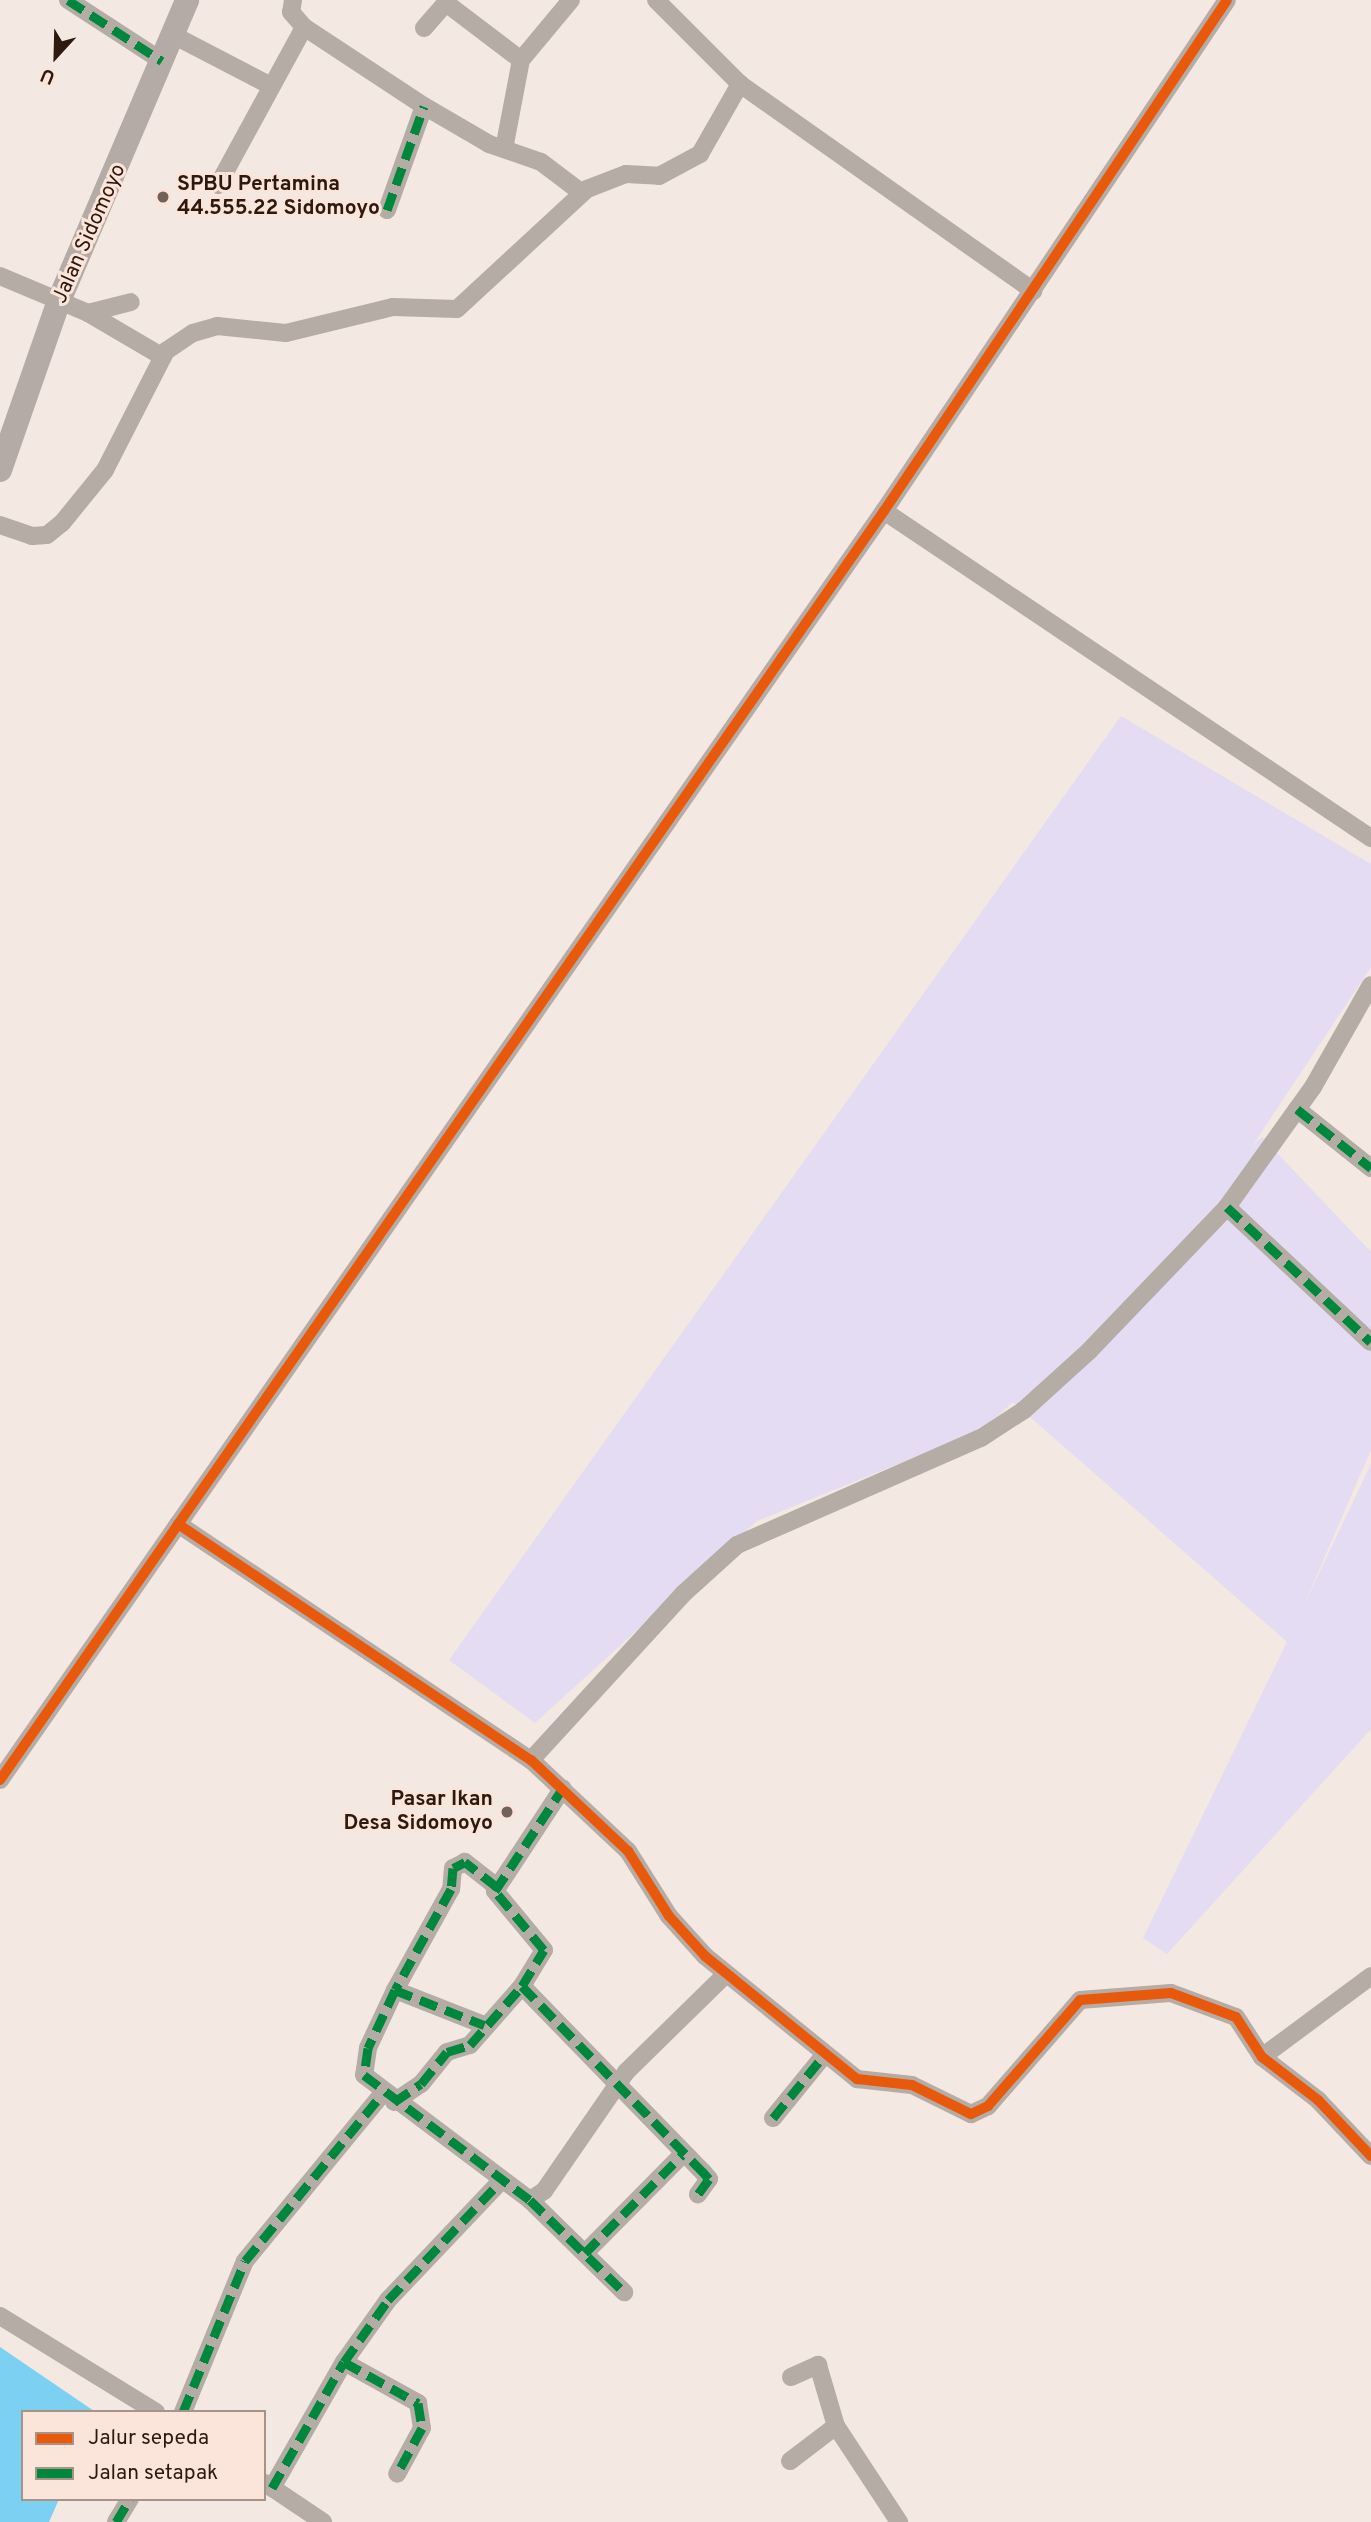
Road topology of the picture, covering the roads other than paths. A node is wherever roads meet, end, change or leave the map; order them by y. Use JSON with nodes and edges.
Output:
{"nodes":[{"id":1,"x":68,"y":0,"type":"edge"},
{"id":2,"x":187,"y":0,"type":"edge"},
{"id":3,"x":294,"y":0,"type":"edge"},
{"id":4,"x":570,"y":0,"type":"edge"},
{"id":5,"x":656,"y":0,"type":"edge"},
{"id":6,"x":1227,"y":0,"type":"edge"},
{"id":7,"x":447,"y":1,"type":"edge"},
{"id":8,"x":304,"y":27,"type":"junction"},
{"id":9,"x":424,"y":29,"type":"dead end"},
{"id":10,"x":173,"y":35,"type":"junction"},
{"id":11,"x":521,"y":60,"type":"junction"},
{"id":12,"x":162,"y":61,"type":"junction"},
{"id":13,"x":740,"y":84,"type":"junction"},
{"id":14,"x":271,"y":86,"type":"junction"},
{"id":15,"x":424,"y":107,"type":"junction"},
{"id":16,"x":504,"y":149,"type":"junction"},
{"id":17,"x":218,"y":185,"type":"dead end"},
{"id":18,"x":582,"y":193,"type":"junction"},
{"id":19,"x":387,"y":210,"type":"dead end"},
{"id":20,"x":0,"y":276,"type":"edge"},
{"id":21,"x":1033,"y":291,"type":"junction"},
{"id":22,"x":60,"y":299,"type":"junction"},
{"id":23,"x":131,"y":303,"type":"dead end"},
{"id":24,"x":88,"y":313,"type":"junction"},
{"id":25,"x":163,"y":357,"type":"junction"},
{"id":26,"x":0,"y":471,"type":"edge"},
{"id":27,"x":884,"y":511,"type":"junction"},
{"id":28,"x":0,"y":525,"type":"edge"},
{"id":29,"x":1371,"y":838,"type":"edge"},
{"id":30,"x":1371,"y":985,"type":"edge"},
{"id":31,"x":1297,"y":1109,"type":"junction"},
{"id":32,"x":1371,"y":1168,"type":"edge"},
{"id":33,"x":1227,"y":1207,"type":"junction"},
{"id":34,"x":1371,"y":1342,"type":"edge"},
{"id":35,"x":178,"y":1524,"type":"junction"},
{"id":36,"x":531,"y":1760,"type":"junction"},
{"id":37,"x":0,"y":1780,"type":"edge"},
{"id":38,"x":564,"y":1788,"type":"junction"},
{"id":39,"x":497,"y":1887,"type":"junction"},
{"id":40,"x":725,"y":1975,"type":"junction"},
{"id":41,"x":1371,"y":1976,"type":"edge"},
{"id":42,"x":522,"y":1986,"type":"junction"},
{"id":43,"x":395,"y":1990,"type":"junction"},
{"id":44,"x":484,"y":2025,"type":"junction"},
{"id":45,"x":825,"y":2054,"type":"junction"},
{"id":46,"x":1262,"y":2057,"type":"junction"},
{"id":47,"x":619,"y":2080,"type":"junction"},
{"id":48,"x":388,"y":2098,"type":"junction"},
{"id":49,"x":773,"y":2118,"type":"dead end"},
{"id":50,"x":682,"y":2155,"type":"junction"},
{"id":51,"x":1371,"y":2155,"type":"edge"},
{"id":52,"x":500,"y":2182,"type":"junction"},
{"id":53,"x":698,"y":2193,"type":"dead end"},
{"id":54,"x":530,"y":2200,"type":"junction"},
{"id":55,"x":585,"y":2253,"type":"junction"},
{"id":56,"x":624,"y":2292,"type":"dead end"},
{"id":57,"x":0,"y":2316,"type":"edge"},
{"id":58,"x":344,"y":2362,"type":"junction"},
{"id":59,"x":791,"y":2376,"type":"dead end"},
{"id":60,"x":153,"y":2410,"type":"edge"},
{"id":61,"x":184,"y":2410,"type":"edge"},
{"id":62,"x":835,"y":2426,"type":"junction"},
{"id":63,"x":790,"y":2461,"type":"dead end"},
{"id":64,"x":397,"y":2474,"type":"dead end"},
{"id":65,"x":268,"y":2485,"type":"edge"},
{"id":66,"x":129,"y":2501,"type":"edge"},
{"id":67,"x":891,"y":2519,"type":"edge"},
{"id":68,"x":116,"y":2522,"type":"edge"},
{"id":69,"x":323,"y":2522,"type":"edge"}],
"edges":[{"from":1,"to":12,"type":"street"},
{"from":2,"to":10,"type":"main road","name":"Jalan Sidomoyo"},
{"from":3,"to":8,"type":"street"},
{"from":4,"to":11,"type":"street"},
{"from":5,"to":13,"type":"street"},
{"from":6,"to":21,"type":"street"},
{"from":7,"to":9,"type":"street"},
{"from":7,"to":11,"type":"street"},
{"from":8,"to":14,"type":"street"},
{"from":8,"to":15,"type":"street"},
{"from":10,"to":12,"type":"main road","name":"Jalan Sidomoyo"},
{"from":10,"to":14,"type":"street"},
{"from":11,"to":16,"type":"street"},
{"from":12,"to":22,"type":"main road","name":"Jalan Sidomoyo"},
{"from":13,"to":18,"type":"street"},
{"from":13,"to":21,"type":"street"},
{"from":14,"to":17,"type":"street"},
{"from":15,"to":16,"type":"street"},
{"from":15,"to":19,"type":"street"},
{"from":16,"to":18,"type":"street"},
{"from":18,"to":25,"type":"street"},
{"from":20,"to":22,"type":"street"},
{"from":21,"to":27,"type":"street"},
{"from":22,"to":24,"type":"street"},
{"from":22,"to":26,"type":"main road","name":"Jalan Sidomoyo"},
{"from":23,"to":24,"type":"street"},
{"from":24,"to":25,"type":"street"},
{"from":25,"to":28,"type":"street"},
{"from":27,"to":29,"type":"street"},
{"from":27,"to":35,"type":"street"},
{"from":30,"to":31,"type":"street"},
{"from":31,"to":32,"type":"street"},
{"from":31,"to":33,"type":"street"},
{"from":33,"to":34,"type":"street"},
{"from":33,"to":36,"type":"street"},
{"from":35,"to":36,"type":"street"},
{"from":35,"to":37,"type":"street"},
{"from":36,"to":38,"type":"street"},
{"from":38,"to":39,"type":"street"},
{"from":38,"to":40,"type":"street"},
{"from":39,"to":42,"type":"street"},
{"from":39,"to":43,"type":"street"},
{"from":40,"to":45,"type":"street"},
{"from":40,"to":47,"type":"street"},
{"from":41,"to":46,"type":"street"},
{"from":42,"to":44,"type":"street"},
{"from":42,"to":47,"type":"street"},
{"from":43,"to":44,"type":"street"},
{"from":43,"to":48,"type":"street"},
{"from":44,"to":48,"type":"street"},
{"from":45,"to":46,"type":"street"},
{"from":45,"to":49,"type":"street"},
{"from":46,"to":51,"type":"street"},
{"from":47,"to":50,"type":"street"},
{"from":47,"to":54,"type":"street"},
{"from":48,"to":52,"type":"street"},
{"from":48,"to":61,"type":"street"},
{"from":50,"to":53,"type":"street"},
{"from":50,"to":55,"type":"street"},
{"from":52,"to":54,"type":"street"},
{"from":52,"to":58,"type":"street"},
{"from":54,"to":55,"type":"street"},
{"from":55,"to":56,"type":"street"},
{"from":57,"to":60,"type":"street"},
{"from":58,"to":64,"type":"street"},
{"from":58,"to":65,"type":"street"},
{"from":59,"to":62,"type":"street"},
{"from":62,"to":63,"type":"street"},
{"from":62,"to":67,"type":"street"},
{"from":65,"to":69,"type":"street"},
{"from":66,"to":68,"type":"street"}]}
